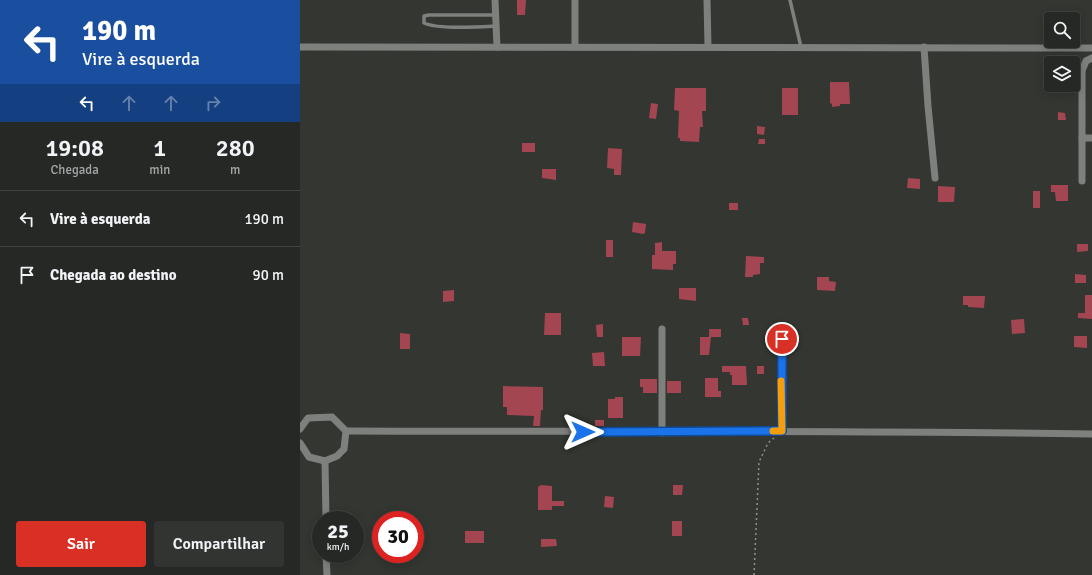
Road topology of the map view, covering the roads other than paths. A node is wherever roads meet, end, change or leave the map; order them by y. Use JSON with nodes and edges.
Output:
{"nodes":[{"id":1,"x":495,"y":0,"type":"edge"},
{"id":2,"x":576,"y":0,"type":"edge"},
{"id":3,"x":707,"y":0,"type":"edge"},
{"id":4,"x":790,"y":0,"type":"edge"},
{"id":5,"x":496,"y":15,"type":"junction"},
{"id":6,"x":496,"y":26,"type":"junction"},
{"id":7,"x":300,"y":47,"type":"edge"},
{"id":8,"x":497,"y":47,"type":"junction"},
{"id":9,"x":575,"y":47,"type":"junction"},
{"id":10,"x":708,"y":47,"type":"junction"},
{"id":11,"x":801,"y":47,"type":"junction"},
{"id":12,"x":924,"y":47,"type":"junction"},
{"id":13,"x":1092,"y":48,"type":"edge"},
{"id":14,"x":1092,"y":58,"type":"edge"},
{"id":15,"x":1082,"y":138,"type":"junction"},
{"id":16,"x":1092,"y":138,"type":"edge"},
{"id":17,"x":935,"y":178,"type":"dead end"},
{"id":18,"x":1082,"y":180,"type":"dead end"},
{"id":19,"x":662,"y":329,"type":"dead end"},
{"id":20,"x":780,"y":338,"type":"dead end"},
{"id":21,"x":300,"y":429,"type":"edge"},
{"id":22,"x":782,"y":431,"type":"junction"},
{"id":23,"x":346,"y":432,"type":"junction"},
{"id":24,"x":662,"y":433,"type":"junction"},
{"id":25,"x":1092,"y":434,"type":"edge"},
{"id":26,"x":300,"y":444,"type":"edge"},
{"id":27,"x":325,"y":461,"type":"junction"},
{"id":28,"x":326,"y":511,"type":"edge"},
{"id":29,"x":326,"y":563,"type":"edge"},
{"id":30,"x":327,"y":575,"type":"edge"}],
"edges":[{"from":1,"to":5,"type":"street"},
{"from":2,"to":9,"type":"street"},
{"from":3,"to":10,"type":"street"},
{"from":4,"to":11,"type":"lane"},
{"from":5,"to":6,"type":"street"},
{"from":5,"to":6,"type":"lane"},
{"from":6,"to":8,"type":"street"},
{"from":7,"to":8,"type":"street"},
{"from":8,"to":9,"type":"street"},
{"from":9,"to":10,"type":"street"},
{"from":10,"to":11,"type":"street"},
{"from":11,"to":12,"type":"street"},
{"from":12,"to":13,"type":"street"},
{"from":12,"to":17,"type":"street"},
{"from":14,"to":15,"type":"street"},
{"from":15,"to":16,"type":"street"},
{"from":15,"to":18,"type":"street"},
{"from":19,"to":24,"type":"street"},
{"from":20,"to":22,"type":"street"},
{"from":21,"to":23,"type":"street"},
{"from":22,"to":24,"type":"street"},
{"from":22,"to":25,"type":"street"},
{"from":23,"to":24,"type":"street"},
{"from":23,"to":27,"type":"street"},
{"from":26,"to":27,"type":"street"},
{"from":27,"to":28,"type":"street"},
{"from":29,"to":30,"type":"street"}]}
